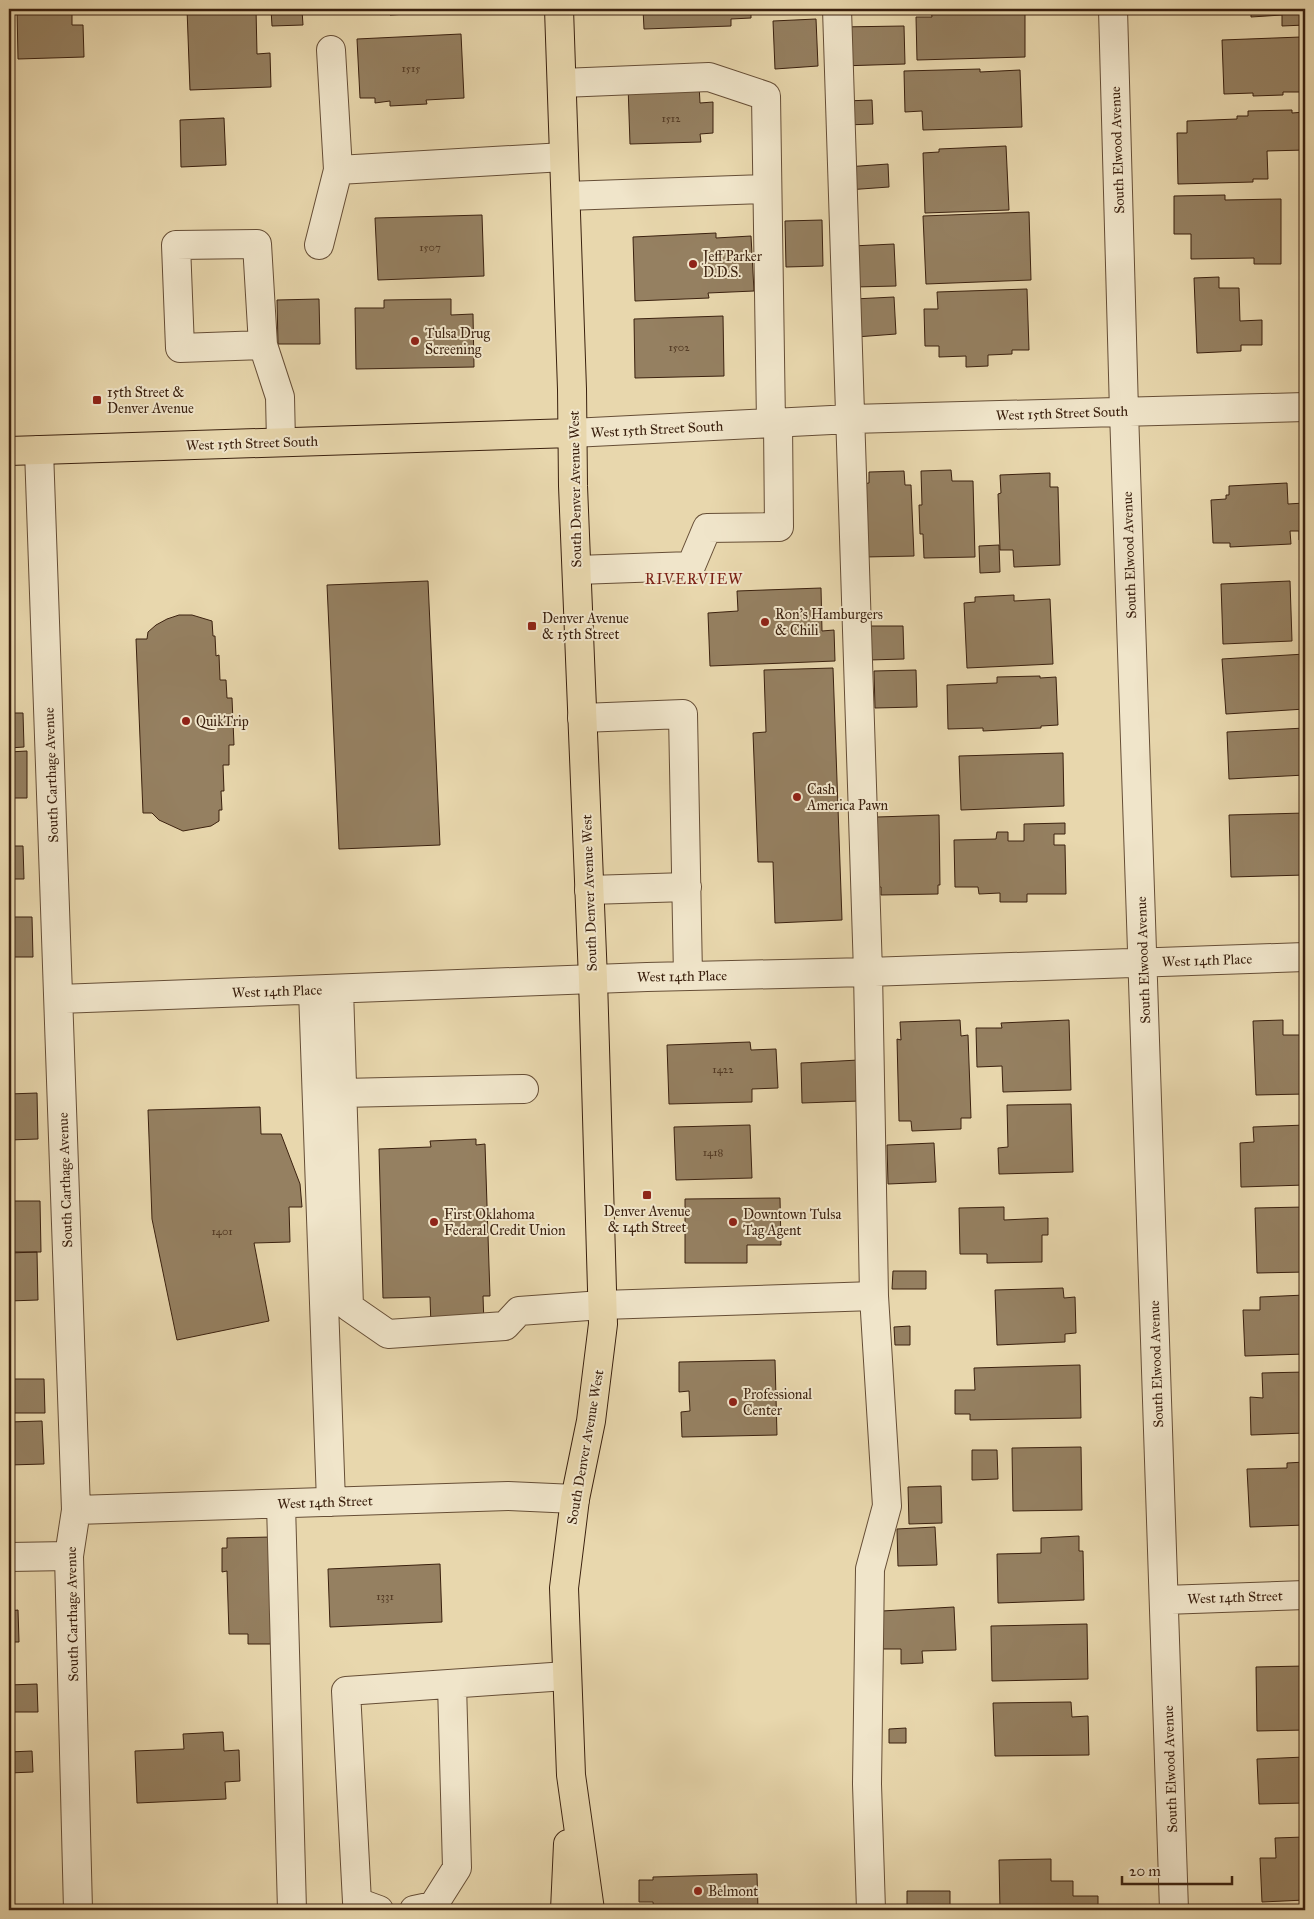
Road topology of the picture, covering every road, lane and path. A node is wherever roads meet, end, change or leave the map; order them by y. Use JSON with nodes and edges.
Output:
{"nodes":[{"id":1,"x":559,"y":9,"type":"edge"},
{"id":2,"x":837,"y":9,"type":"edge"},
{"id":3,"x":1114,"y":9,"type":"edge"},
{"id":4,"x":332,"y":50,"type":"dead end"},
{"id":5,"x":562,"y":83,"type":"junction"},
{"id":6,"x":564,"y":157,"type":"junction"},
{"id":7,"x":338,"y":170,"type":"junction"},
{"id":8,"x":768,"y":189,"type":"junction"},
{"id":9,"x":566,"y":196,"type":"junction"},
{"id":10,"x":318,"y":245,"type":"dead end"},
{"id":11,"x":263,"y":345,"type":"junction"},
{"id":12,"x":1305,"y":407,"type":"edge"},
{"id":13,"x":1124,"y":411,"type":"junction"},
{"id":14,"x":851,"y":419,"type":"junction"},
{"id":15,"x":775,"y":423,"type":"junction"},
{"id":16,"x":572,"y":433,"type":"junction"},
{"id":17,"x":281,"y":442,"type":"junction"},
{"id":18,"x":9,"y":450,"type":"edge"},
{"id":19,"x":39,"y":450,"type":"junction"},
{"id":20,"x":577,"y":570,"type":"junction"},
{"id":21,"x":582,"y":718,"type":"junction"},
{"id":22,"x":686,"y":887,"type":"junction"},
{"id":23,"x":589,"y":890,"type":"junction"},
{"id":24,"x":1305,"y":957,"type":"edge"},
{"id":25,"x":1143,"y":962,"type":"junction"},
{"id":26,"x":868,"y":972,"type":"junction"},
{"id":27,"x":688,"y":976,"type":"junction"},
{"id":28,"x":593,"y":979,"type":"junction"},
{"id":29,"x":326,"y":990,"type":"junction"},
{"id":30,"x":59,"y":999,"type":"junction"},
{"id":31,"x":524,"y":1089,"type":"dead end"},
{"id":32,"x":342,"y":1093,"type":"junction"},
{"id":33,"x":874,"y":1296,"type":"junction"},
{"id":34,"x":602,"y":1305,"type":"junction"},
{"id":35,"x":575,"y":1499,"type":"junction"},
{"id":36,"x":331,"y":1502,"type":"junction"},
{"id":37,"x":281,"y":1504,"type":"junction"},
{"id":38,"x":76,"y":1510,"type":"junction"},
{"id":39,"x":69,"y":1556,"type":"junction"},
{"id":40,"x":9,"y":1557,"type":"edge"},
{"id":41,"x":1305,"y":1595,"type":"edge"},
{"id":42,"x":1164,"y":1600,"type":"junction"},
{"id":43,"x":566,"y":1676,"type":"junction"},
{"id":44,"x":452,"y":1684,"type":"junction"},
{"id":45,"x":571,"y":1775,"type":"junction"},
{"id":46,"x":78,"y":1910,"type":"edge"},
{"id":47,"x":292,"y":1910,"type":"edge"},
{"id":48,"x":378,"y":1910,"type":"edge"},
{"id":49,"x":414,"y":1910,"type":"edge"},
{"id":50,"x":565,"y":1910,"type":"edge"},
{"id":51,"x":590,"y":1910,"type":"edge"},
{"id":52,"x":871,"y":1910,"type":"edge"},
{"id":53,"x":1174,"y":1910,"type":"edge"}],
"edges":[{"from":1,"to":5,"type":"main road","name":"South Denver Avenue West"},
{"from":2,"to":14,"type":"street"},
{"from":3,"to":13,"type":"street","name":"South Elwood Avenue"},
{"from":4,"to":7,"type":"street"},
{"from":5,"to":6,"type":"main road","name":"South Denver Avenue West"},
{"from":5,"to":8,"type":"street"},
{"from":6,"to":7,"type":"street"},
{"from":6,"to":9,"type":"main road","name":"South Denver Avenue West"},
{"from":7,"to":10,"type":"street"},
{"from":8,"to":9,"type":"street"},
{"from":8,"to":15,"type":"street"},
{"from":9,"to":16,"type":"main road","name":"South Denver Avenue West"},
{"from":11,"to":11,"type":"street"},
{"from":11,"to":17,"type":"street"},
{"from":12,"to":13,"type":"street","name":"West 15th Street South"},
{"from":13,"to":14,"type":"street","name":"West 15th Street South"},
{"from":13,"to":25,"type":"street","name":"South Elwood Avenue"},
{"from":14,"to":15,"type":"street","name":"West 15th Street South"},
{"from":14,"to":26,"type":"street"},
{"from":15,"to":16,"type":"street","name":"West 15th Street South"},
{"from":15,"to":20,"type":"street"},
{"from":16,"to":17,"type":"main road","name":"West 15th Street South"},
{"from":16,"to":20,"type":"main road","name":"South Denver Avenue West"},
{"from":17,"to":19,"type":"main road","name":"West 15th Street South"},
{"from":18,"to":19,"type":"main road","name":"West 15th Street South"},
{"from":19,"to":30,"type":"street","name":"South Carthage Avenue"},
{"from":20,"to":21,"type":"main road","name":"South Denver Avenue West"},
{"from":21,"to":22,"type":"street"},
{"from":21,"to":23,"type":"main road","name":"South Denver Avenue West"},
{"from":22,"to":23,"type":"street"},
{"from":22,"to":27,"type":"street"},
{"from":23,"to":28,"type":"main road","name":"South Denver Avenue West"},
{"from":24,"to":25,"type":"street","name":"West 14th Place"},
{"from":25,"to":26,"type":"street","name":"West 14th Place"},
{"from":25,"to":42,"type":"street","name":"South Elwood Avenue"},
{"from":26,"to":27,"type":"street","name":"West 14th Place"},
{"from":26,"to":33,"type":"street"},
{"from":27,"to":28,"type":"street","name":"West 14th Place"},
{"from":28,"to":29,"type":"street","name":"West 14th Place"},
{"from":28,"to":34,"type":"main road","name":"South Denver Avenue West"},
{"from":29,"to":30,"type":"street","name":"West 14th Place"},
{"from":29,"to":32,"type":"street"},
{"from":29,"to":36,"type":"street"},
{"from":30,"to":38,"type":"street","name":"South Carthage Avenue"},
{"from":31,"to":32,"type":"street"},
{"from":32,"to":34,"type":"street"},
{"from":33,"to":34,"type":"street"},
{"from":33,"to":52,"type":"street"},
{"from":34,"to":35,"type":"main road","name":"South Denver Avenue West"},
{"from":35,"to":36,"type":"street","name":"West 14th Street"},
{"from":35,"to":43,"type":"main road","name":"South Denver Avenue West"},
{"from":36,"to":37,"type":"street","name":"West 14th Street"},
{"from":37,"to":38,"type":"street","name":"West 14th Street"},
{"from":37,"to":47,"type":"street"},
{"from":38,"to":39,"type":"street","name":"South Carthage Avenue"},
{"from":39,"to":40,"type":"street"},
{"from":39,"to":46,"type":"street","name":"South Carthage Avenue"},
{"from":41,"to":42,"type":"street","name":"West 14th Street"},
{"from":42,"to":53,"type":"street","name":"South Elwood Avenue"},
{"from":43,"to":44,"type":"street"},
{"from":43,"to":45,"type":"main road","name":"South Denver Avenue West"},
{"from":44,"to":48,"type":"street"},
{"from":44,"to":49,"type":"street"},
{"from":45,"to":50,"type":"main road","name":"South Denver Avenue West"},
{"from":45,"to":51,"type":"main road","name":"South Denver Avenue West"}]}
